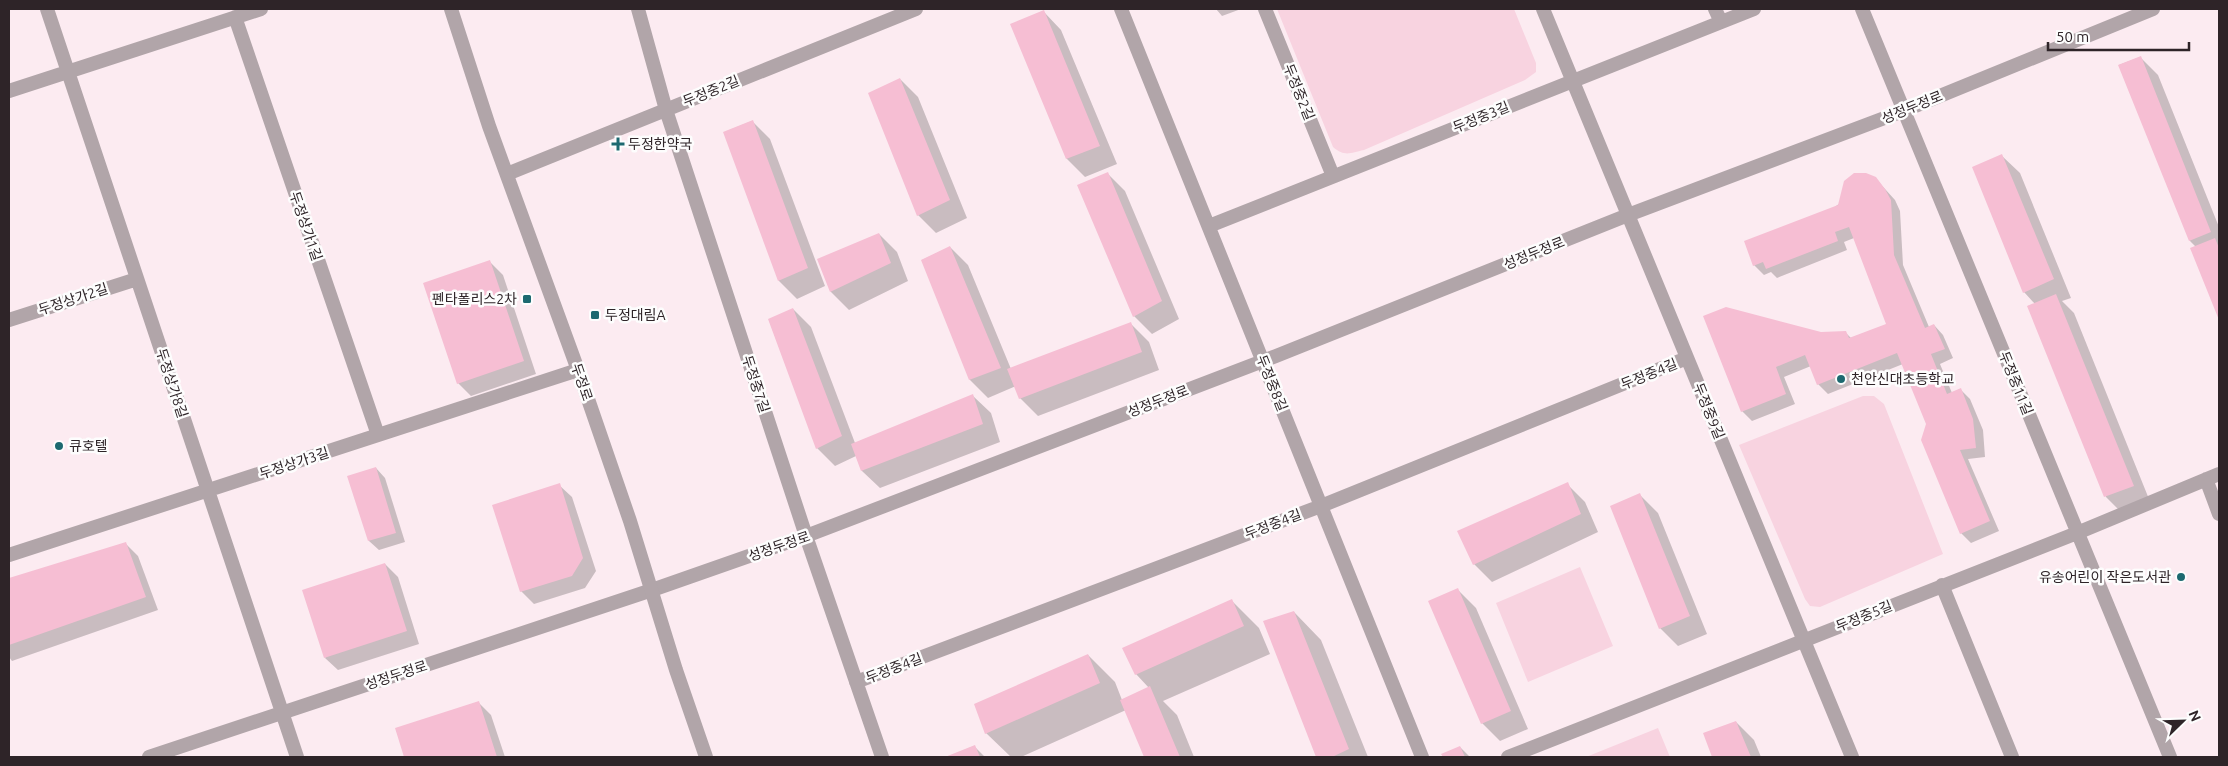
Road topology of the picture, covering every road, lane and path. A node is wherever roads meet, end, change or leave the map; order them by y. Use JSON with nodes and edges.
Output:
{"nodes":[{"id":1,"x":47,"y":9,"type":"edge"},
{"id":2,"x":261,"y":9,"type":"edge"},
{"id":3,"x":451,"y":9,"type":"edge"},
{"id":4,"x":638,"y":9,"type":"edge"},
{"id":5,"x":916,"y":9,"type":"edge"},
{"id":6,"x":1121,"y":9,"type":"edge"},
{"id":7,"x":1265,"y":9,"type":"edge"},
{"id":8,"x":1542,"y":9,"type":"edge"},
{"id":9,"x":1715,"y":9,"type":"edge"},
{"id":10,"x":1754,"y":9,"type":"edge"},
{"id":11,"x":1862,"y":9,"type":"edge"},
{"id":12,"x":2153,"y":9,"type":"edge"},
{"id":13,"x":235,"y":17,"type":"junction"},
{"id":14,"x":1720,"y":22,"type":"junction"},
{"id":15,"x":68,"y":72,"type":"junction"},
{"id":16,"x":1572,"y":81,"type":"junction"},
{"id":17,"x":9,"y":91,"type":"edge"},
{"id":18,"x":666,"y":110,"type":"junction"},
{"id":19,"x":1904,"y":111,"type":"junction"},
{"id":20,"x":507,"y":174,"type":"junction"},
{"id":21,"x":1333,"y":176,"type":"junction"},
{"id":22,"x":1628,"y":215,"type":"junction"},
{"id":23,"x":1209,"y":226,"type":"junction"},
{"id":24,"x":137,"y":279,"type":"junction"},
{"id":25,"x":9,"y":320,"type":"edge"},
{"id":26,"x":1687,"y":358,"type":"junction"},
{"id":27,"x":1263,"y":360,"type":"junction"},
{"id":28,"x":578,"y":370,"type":"junction"},
{"id":29,"x":378,"y":435,"type":"junction"},
{"id":30,"x":2219,"y":474,"type":"edge"},
{"id":31,"x":2206,"y":480,"type":"junction"},
{"id":32,"x":208,"y":491,"type":"junction"},
{"id":33,"x":1321,"y":506,"type":"junction"},
{"id":34,"x":2219,"y":514,"type":"edge"},
{"id":35,"x":2077,"y":533,"type":"junction"},
{"id":36,"x":806,"y":536,"type":"junction"},
{"id":37,"x":9,"y":555,"type":"edge"},
{"id":38,"x":1942,"y":585,"type":"junction"},
{"id":39,"x":652,"y":590,"type":"junction"},
{"id":40,"x":1804,"y":640,"type":"junction"},
{"id":41,"x":856,"y":682,"type":"junction"},
{"id":42,"x":282,"y":713,"type":"junction"},
{"id":43,"x":149,"y":757,"type":"edge"},
{"id":44,"x":297,"y":757,"type":"edge"},
{"id":45,"x":706,"y":757,"type":"edge"},
{"id":46,"x":882,"y":757,"type":"edge"},
{"id":47,"x":1422,"y":757,"type":"edge"},
{"id":48,"x":1508,"y":757,"type":"edge"},
{"id":49,"x":1852,"y":757,"type":"edge"},
{"id":50,"x":2012,"y":757,"type":"edge"},
{"id":51,"x":2170,"y":757,"type":"edge"}],
"edges":[{"from":1,"to":15,"type":"street","name":"두정상가8길"},
{"from":2,"to":13,"type":"street"},
{"from":3,"to":20,"type":"street","name":"두정로"},
{"from":4,"to":18,"type":"street","name":"두정중7길"},
{"from":5,"to":18,"type":"street","name":"두정중2길"},
{"from":6,"to":23,"type":"street","name":"두정중8길"},
{"from":7,"to":21,"type":"street","name":"두정중2길"},
{"from":8,"to":16,"type":"street","name":"두정중9길"},
{"from":9,"to":14,"type":"street"},
{"from":10,"to":14,"type":"street","name":"두정중3길"},
{"from":11,"to":19,"type":"street","name":"두정중11길"},
{"from":12,"to":19,"type":"street","name":"성정두정로"},
{"from":13,"to":15,"type":"street"},
{"from":13,"to":29,"type":"street","name":"두정상가1길"},
{"from":14,"to":16,"type":"street","name":"두정중3길"},
{"from":15,"to":17,"type":"street"},
{"from":15,"to":24,"type":"street","name":"두정상가8길"},
{"from":16,"to":21,"type":"street","name":"두정중3길"},
{"from":16,"to":22,"type":"street","name":"두정중9길"},
{"from":18,"to":20,"type":"street","name":"두정중2길"},
{"from":18,"to":36,"type":"street","name":"두정중7길"},
{"from":19,"to":22,"type":"street","name":"성정두정로"},
{"from":19,"to":35,"type":"street","name":"두정중11길"},
{"from":20,"to":28,"type":"street","name":"두정로"},
{"from":21,"to":23,"type":"street","name":"두정중3길"},
{"from":22,"to":26,"type":"street","name":"두정중9길"},
{"from":22,"to":27,"type":"street","name":"성정두정로"},
{"from":23,"to":27,"type":"street","name":"두정중8길"},
{"from":24,"to":25,"type":"street","name":"두정상가2길"},
{"from":24,"to":32,"type":"street","name":"두정상가8길"},
{"from":26,"to":33,"type":"street","name":"두정중4길"},
{"from":26,"to":40,"type":"street","name":"두정중9길"},
{"from":27,"to":33,"type":"street","name":"두정중8길"},
{"from":27,"to":36,"type":"street","name":"성정두정로"},
{"from":28,"to":29,"type":"street","name":"두정상가3길"},
{"from":28,"to":39,"type":"street","name":"두정로"},
{"from":29,"to":32,"type":"street","name":"두정상가3길"},
{"from":30,"to":31,"type":"street","name":"두정중5길"},
{"from":31,"to":34,"type":"street"},
{"from":31,"to":35,"type":"street","name":"두정중5길"},
{"from":32,"to":37,"type":"street","name":"두정상가3길"},
{"from":32,"to":42,"type":"street","name":"두정상가8길"},
{"from":33,"to":41,"type":"street","name":"두정중4길"},
{"from":33,"to":47,"type":"street","name":"두정중8길"},
{"from":35,"to":38,"type":"street","name":"두정중5길"},
{"from":35,"to":51,"type":"street","name":"두정중11길"},
{"from":36,"to":39,"type":"street","name":"성정두정로"},
{"from":36,"to":41,"type":"street","name":"두정중7길"},
{"from":38,"to":40,"type":"street","name":"두정중5길"},
{"from":38,"to":50,"type":"street"},
{"from":39,"to":42,"type":"street","name":"성정두정로"},
{"from":39,"to":45,"type":"street","name":"두정로"},
{"from":40,"to":48,"type":"street","name":"두정중5길"},
{"from":40,"to":49,"type":"street","name":"두정중9길"},
{"from":41,"to":46,"type":"street","name":"두정중7길"},
{"from":42,"to":43,"type":"street","name":"성정두정로"},
{"from":42,"to":44,"type":"street","name":"두정상가8길"}]}
